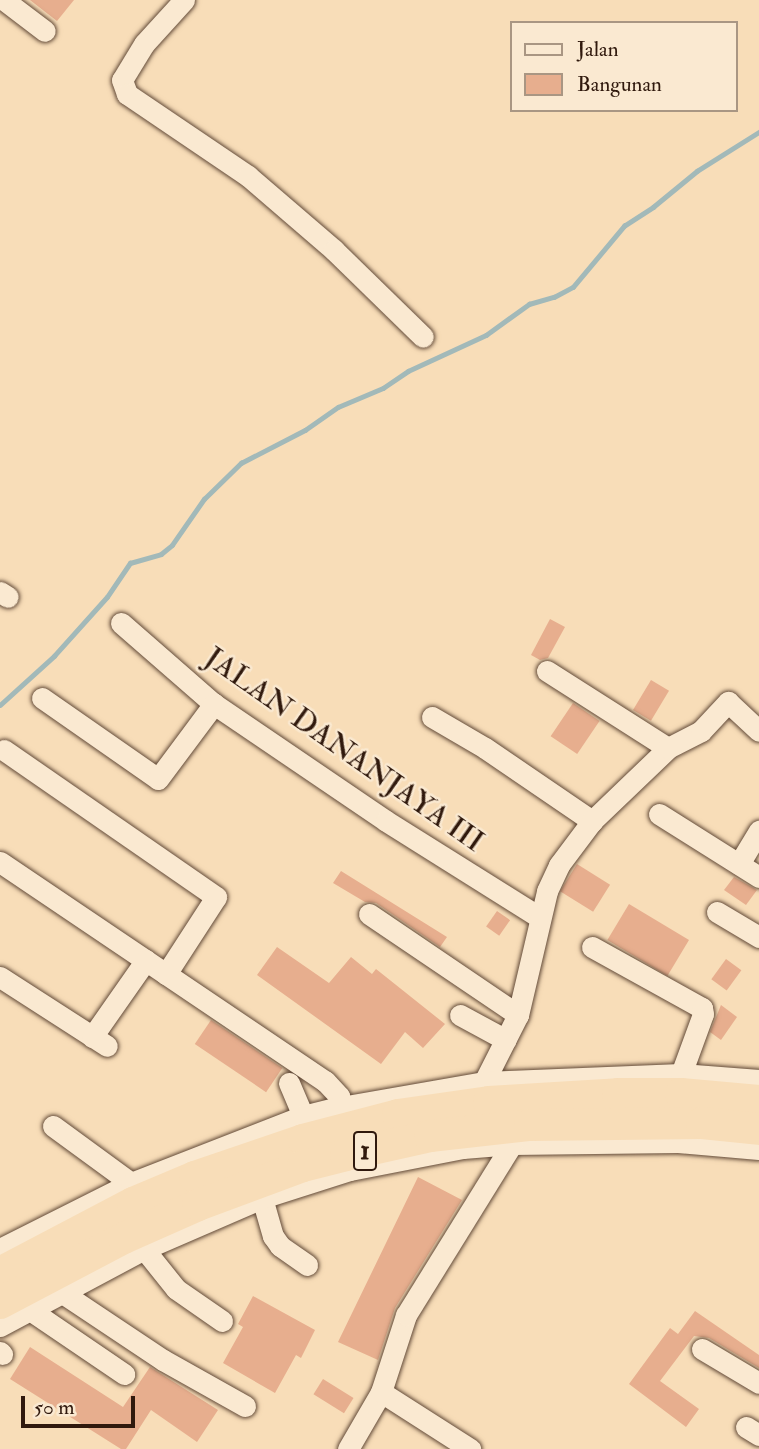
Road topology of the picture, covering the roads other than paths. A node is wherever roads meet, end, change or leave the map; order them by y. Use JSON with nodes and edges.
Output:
{"nodes":[{"id":1,"x":4,"y":0,"type":"edge"},
{"id":2,"x":184,"y":0,"type":"edge"},
{"id":3,"x":45,"y":31,"type":"dead end"},
{"id":4,"x":423,"y":337,"type":"dead end"},
{"id":5,"x":121,"y":623,"type":"dead end"},
{"id":6,"x":547,"y":671,"type":"dead end"},
{"id":7,"x":42,"y":698,"type":"dead end"},
{"id":8,"x":215,"y":704,"type":"junction"},
{"id":9,"x":432,"y":717,"type":"dead end"},
{"id":10,"x":759,"y":731,"type":"edge"},
{"id":11,"x":668,"y":748,"type":"junction"},
{"id":12,"x":4,"y":750,"type":"dead end"},
{"id":13,"x":659,"y":814,"type":"dead end"},
{"id":14,"x":592,"y":821,"type":"junction"},
{"id":15,"x":759,"y":831,"type":"edge"},
{"id":16,"x":0,"y":862,"type":"edge"},
{"id":17,"x":739,"y":864,"type":"junction"},
{"id":18,"x":759,"y":877,"type":"edge"},
{"id":19,"x":717,"y":912,"type":"dead end"},
{"id":20,"x":369,"y":914,"type":"dead end"},
{"id":21,"x":539,"y":917,"type":"junction"},
{"id":22,"x":759,"y":937,"type":"edge"},
{"id":23,"x":592,"y":947,"type":"dead end"},
{"id":24,"x":146,"y":960,"type":"junction"},
{"id":25,"x":166,"y":974,"type":"junction"},
{"id":26,"x":0,"y":977,"type":"edge"},
{"id":27,"x":460,"y":1015,"type":"dead end"},
{"id":28,"x":518,"y":1015,"type":"junction"},
{"id":29,"x":506,"y":1040,"type":"junction"},
{"id":30,"x":681,"y":1074,"type":"junction"},
{"id":31,"x":759,"y":1080,"type":"edge"},
{"id":32,"x":484,"y":1082,"type":"junction"},
{"id":33,"x":289,"y":1083,"type":"dead end"},
{"id":34,"x":53,"y":1126,"type":"dead end"},
{"id":35,"x":334,"y":1131,"type":"junction"},
{"id":36,"x":756,"y":1131,"type":"edge"},
{"id":37,"x":512,"y":1144,"type":"junction"},
{"id":38,"x":131,"y":1182,"type":"junction"},
{"id":39,"x":262,"y":1198,"type":"junction"},
{"id":40,"x":144,"y":1249,"type":"junction"},
{"id":41,"x":307,"y":1265,"type":"dead end"},
{"id":42,"x":12,"y":1281,"type":"edge"},
{"id":43,"x":61,"y":1292,"type":"junction"},
{"id":44,"x":222,"y":1321,"type":"dead end"},
{"id":45,"x":0,"y":1326,"type":"edge"},
{"id":46,"x":702,"y":1349,"type":"dead end"},
{"id":47,"x":124,"y":1374,"type":"dead end"},
{"id":48,"x":759,"y":1383,"type":"edge"},
{"id":49,"x":381,"y":1392,"type":"junction"},
{"id":50,"x":245,"y":1406,"type":"dead end"},
{"id":51,"x":348,"y":1449,"type":"edge"},
{"id":52,"x":470,"y":1449,"type":"edge"}],
"edges":[{"from":1,"to":3,"type":"street"},
{"from":2,"to":4,"type":"street"},
{"from":5,"to":8,"type":"street","name":"JALAN DANANJAYA III"},
{"from":6,"to":11,"type":"street"},
{"from":7,"to":8,"type":"street"},
{"from":8,"to":21,"type":"street","name":"JALAN DANANJAYA III"},
{"from":9,"to":14,"type":"street"},
{"from":10,"to":11,"type":"street"},
{"from":11,"to":14,"type":"street"},
{"from":12,"to":25,"type":"street"},
{"from":13,"to":17,"type":"street"},
{"from":14,"to":21,"type":"street"},
{"from":15,"to":17,"type":"street"},
{"from":16,"to":24,"type":"street"},
{"from":17,"to":18,"type":"street"},
{"from":19,"to":22,"type":"street"},
{"from":20,"to":28,"type":"street"},
{"from":21,"to":28,"type":"street"},
{"from":23,"to":30,"type":"street"},
{"from":24,"to":25,"type":"street"},
{"from":24,"to":26,"type":"street"},
{"from":25,"to":35,"type":"street"},
{"from":27,"to":29,"type":"street"},
{"from":28,"to":29,"type":"street"},
{"from":29,"to":32,"type":"street"},
{"from":30,"to":31,"type":"street"},
{"from":30,"to":32,"type":"street"},
{"from":32,"to":35,"type":"street"},
{"from":33,"to":35,"type":"street"},
{"from":34,"to":38,"type":"street"},
{"from":35,"to":36,"type":"highway","number":"1"},
{"from":35,"to":37,"type":"street"},
{"from":35,"to":38,"type":"street"},
{"from":35,"to":39,"type":"street"},
{"from":35,"to":42,"type":"highway","number":"1"},
{"from":36,"to":37,"type":"street"},
{"from":37,"to":49,"type":"street"},
{"from":38,"to":42,"type":"street"},
{"from":39,"to":40,"type":"street"},
{"from":39,"to":41,"type":"street"},
{"from":40,"to":43,"type":"street"},
{"from":40,"to":44,"type":"street"},
{"from":42,"to":43,"type":"street"},
{"from":42,"to":45,"type":"street"},
{"from":42,"to":47,"type":"street"},
{"from":43,"to":50,"type":"street"},
{"from":46,"to":48,"type":"street"},
{"from":49,"to":51,"type":"street"},
{"from":49,"to":52,"type":"street"}]}
